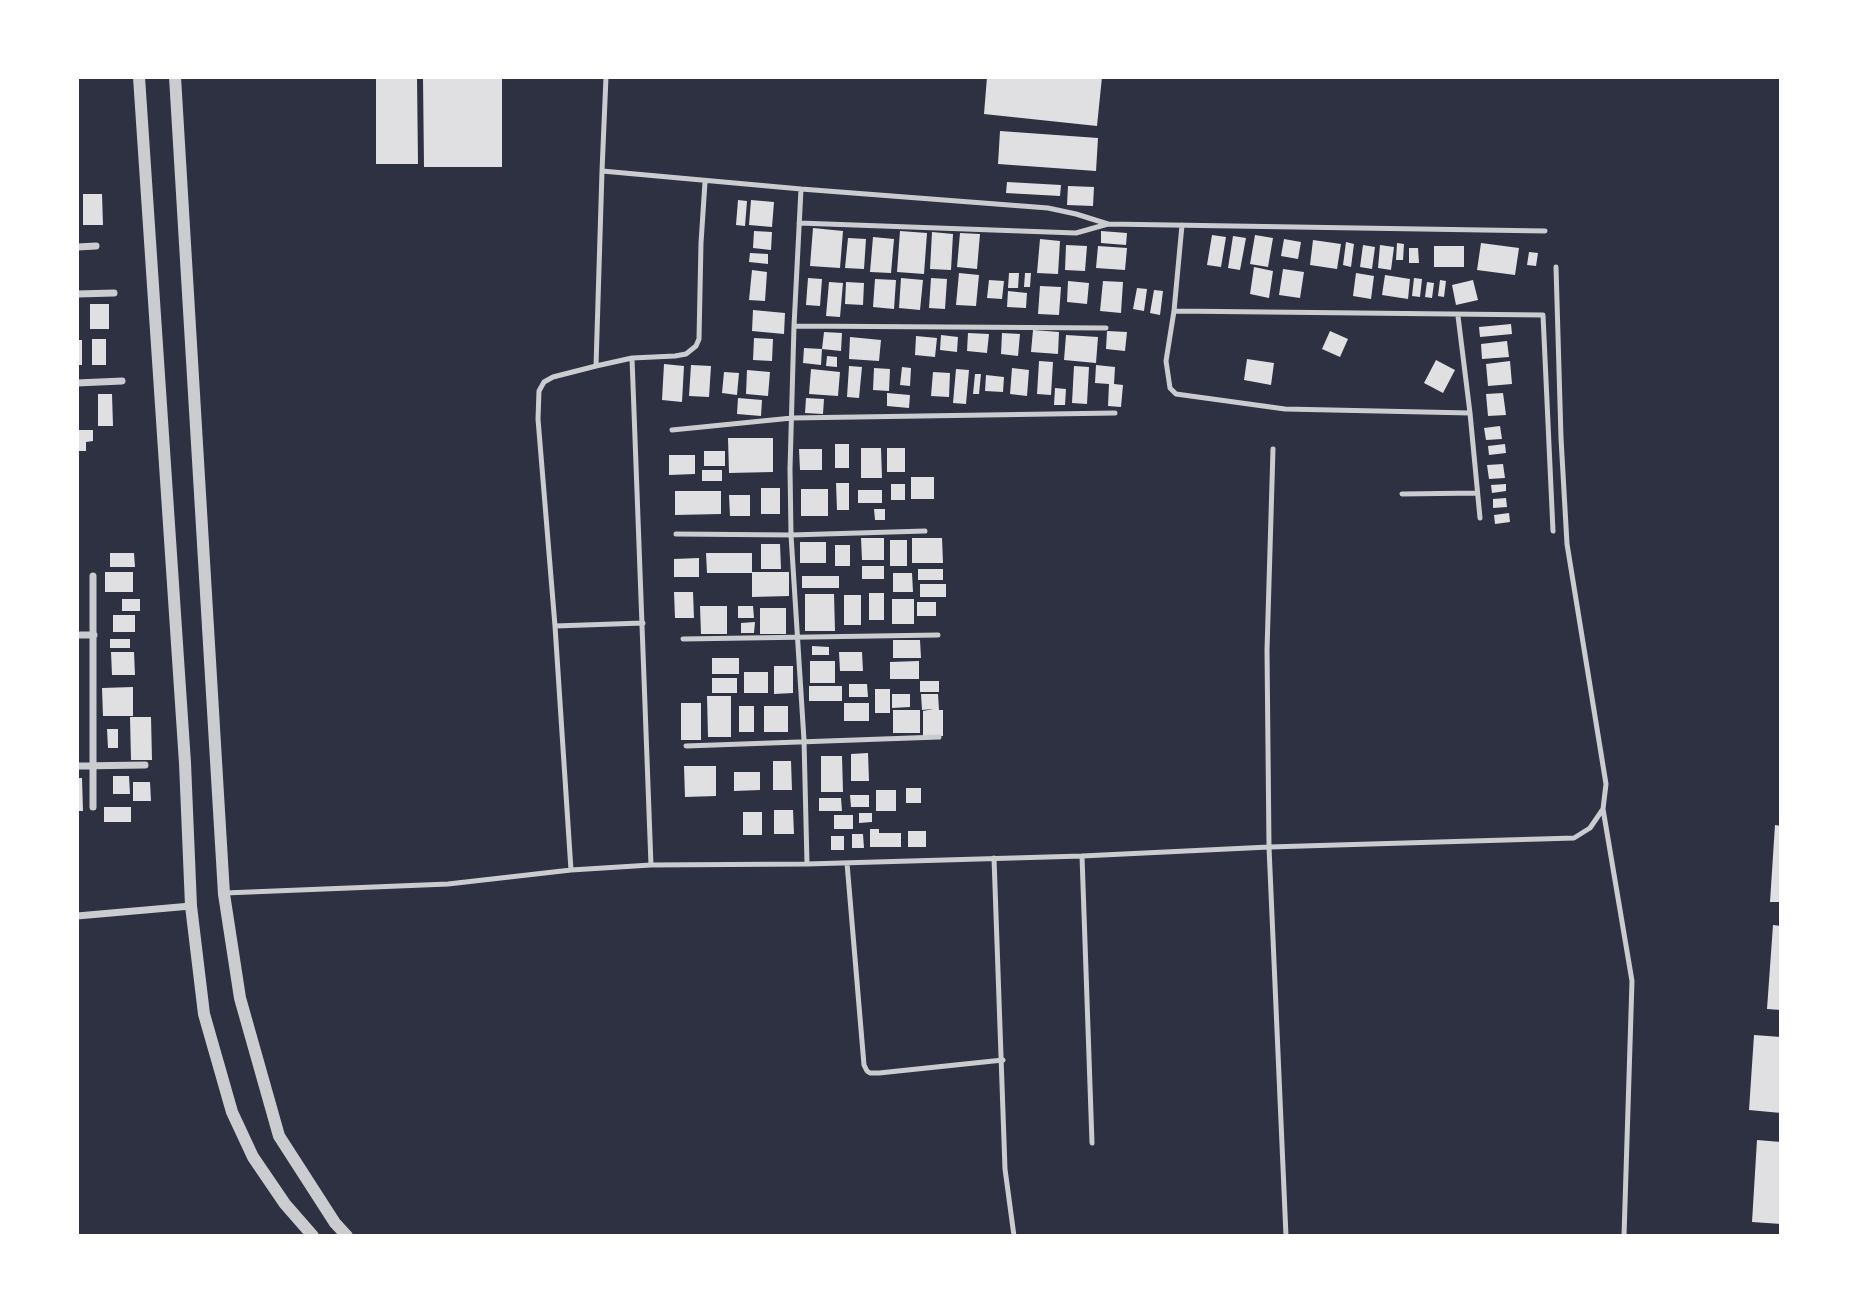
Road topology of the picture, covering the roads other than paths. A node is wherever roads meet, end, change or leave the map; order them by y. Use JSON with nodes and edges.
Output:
{"nodes":[{"id":1,"x":139,"y":77,"type":"edge"},
{"id":2,"x":175,"y":77,"type":"edge"},
{"id":3,"x":606,"y":77,"type":"edge"},
{"id":4,"x":602,"y":171,"type":"junction"},
{"id":5,"x":705,"y":182,"type":"junction"},
{"id":6,"x":801,"y":189,"type":"junction"},
{"id":7,"x":799,"y":223,"type":"junction"},
{"id":8,"x":1108,"y":224,"type":"junction"},
{"id":9,"x":1182,"y":225,"type":"junction"},
{"id":10,"x":1545,"y":231,"type":"dead end"},
{"id":11,"x":96,"y":246,"type":"dead end"},
{"id":12,"x":77,"y":247,"type":"edge"},
{"id":13,"x":1556,"y":267,"type":"dead end"},
{"id":14,"x":114,"y":293,"type":"dead end"},
{"id":15,"x":77,"y":294,"type":"edge"},
{"id":16,"x":1174,"y":311,"type":"junction"},
{"id":17,"x":1458,"y":316,"type":"junction"},
{"id":18,"x":794,"y":326,"type":"junction"},
{"id":19,"x":1106,"y":328,"type":"dead end"},
{"id":20,"x":632,"y":358,"type":"junction"},
{"id":21,"x":596,"y":366,"type":"junction"},
{"id":22,"x":121,"y":381,"type":"dead end"},
{"id":23,"x":77,"y":383,"type":"edge"},
{"id":24,"x":1115,"y":413,"type":"dead end"},
{"id":25,"x":1470,"y":414,"type":"junction"},
{"id":26,"x":792,"y":418,"type":"junction"},
{"id":27,"x":672,"y":430,"type":"dead end"},
{"id":28,"x":1273,"y":449,"type":"dead end"},
{"id":29,"x":1477,"y":493,"type":"junction"},
{"id":30,"x":1402,"y":494,"type":"dead end"},
{"id":31,"x":1480,"y":519,"type":"dead end"},
{"id":32,"x":925,"y":531,"type":"dead end"},
{"id":33,"x":1553,"y":531,"type":"dead end"},
{"id":34,"x":676,"y":534,"type":"dead end"},
{"id":35,"x":791,"y":535,"type":"junction"},
{"id":36,"x":93,"y":576,"type":"dead end"},
{"id":37,"x":643,"y":623,"type":"junction"},
{"id":38,"x":555,"y":626,"type":"junction"},
{"id":39,"x":77,"y":635,"type":"edge"},
{"id":40,"x":94,"y":635,"type":"junction"},
{"id":41,"x":796,"y":635,"type":"junction"},
{"id":42,"x":937,"y":635,"type":"dead end"},
{"id":43,"x":683,"y":639,"type":"dead end"},
{"id":44,"x":939,"y":737,"type":"dead end"},
{"id":45,"x":804,"y":740,"type":"junction"},
{"id":46,"x":686,"y":746,"type":"dead end"},
{"id":47,"x":92,"y":765,"type":"junction"},
{"id":48,"x":145,"y":765,"type":"dead end"},
{"id":49,"x":77,"y":766,"type":"edge"},
{"id":50,"x":93,"y":807,"type":"dead end"},
{"id":51,"x":1603,"y":809,"type":"junction"},
{"id":52,"x":1269,"y":847,"type":"junction"},
{"id":53,"x":1082,"y":856,"type":"junction"},
{"id":54,"x":995,"y":858,"type":"junction"},
{"id":55,"x":847,"y":863,"type":"junction"},
{"id":56,"x":807,"y":864,"type":"junction"},
{"id":57,"x":651,"y":865,"type":"junction"},
{"id":58,"x":571,"y":870,"type":"junction"},
{"id":59,"x":224,"y":894,"type":"junction"},
{"id":60,"x":191,"y":906,"type":"junction"},
{"id":61,"x":77,"y":916,"type":"edge"},
{"id":62,"x":1003,"y":1060,"type":"junction"},
{"id":63,"x":1092,"y":1143,"type":"dead end"},
{"id":64,"x":313,"y":1236,"type":"edge"},
{"id":65,"x":347,"y":1236,"type":"edge"},
{"id":66,"x":1014,"y":1236,"type":"edge"},
{"id":67,"x":1286,"y":1236,"type":"edge"},
{"id":68,"x":1624,"y":1236,"type":"edge"}],
"edges":[{"from":1,"to":60,"type":"street"},
{"from":2,"to":59,"type":"street"},
{"from":3,"to":4,"type":"lane"},
{"from":4,"to":5,"type":"lane"},
{"from":4,"to":21,"type":"lane"},
{"from":5,"to":6,"type":"lane"},
{"from":5,"to":20,"type":"lane"},
{"from":6,"to":7,"type":"lane"},
{"from":6,"to":8,"type":"lane"},
{"from":7,"to":8,"type":"lane"},
{"from":7,"to":18,"type":"lane"},
{"from":8,"to":9,"type":"lane"},
{"from":9,"to":10,"type":"lane"},
{"from":9,"to":16,"type":"lane"},
{"from":11,"to":12,"type":"street"},
{"from":13,"to":51,"type":"lane"},
{"from":14,"to":15,"type":"street"},
{"from":16,"to":17,"type":"lane"},
{"from":16,"to":25,"type":"lane"},
{"from":17,"to":25,"type":"lane"},
{"from":17,"to":33,"type":"lane"},
{"from":18,"to":19,"type":"lane"},
{"from":18,"to":26,"type":"lane"},
{"from":20,"to":21,"type":"lane"},
{"from":20,"to":37,"type":"lane"},
{"from":21,"to":38,"type":"lane"},
{"from":22,"to":23,"type":"street"},
{"from":24,"to":26,"type":"lane"},
{"from":25,"to":29,"type":"lane"},
{"from":26,"to":27,"type":"lane"},
{"from":26,"to":35,"type":"lane"},
{"from":28,"to":52,"type":"lane"},
{"from":29,"to":30,"type":"lane"},
{"from":29,"to":31,"type":"lane"},
{"from":32,"to":35,"type":"lane"},
{"from":34,"to":35,"type":"lane"},
{"from":35,"to":41,"type":"lane"},
{"from":36,"to":40,"type":"street"},
{"from":37,"to":38,"type":"lane"},
{"from":37,"to":57,"type":"lane"},
{"from":38,"to":58,"type":"lane"},
{"from":39,"to":40,"type":"street"},
{"from":40,"to":47,"type":"street"},
{"from":41,"to":42,"type":"lane"},
{"from":41,"to":43,"type":"lane"},
{"from":41,"to":45,"type":"lane"},
{"from":44,"to":45,"type":"lane"},
{"from":45,"to":46,"type":"lane"},
{"from":45,"to":56,"type":"lane"},
{"from":47,"to":48,"type":"street"},
{"from":47,"to":49,"type":"street"},
{"from":47,"to":50,"type":"street"},
{"from":51,"to":52,"type":"lane"},
{"from":51,"to":68,"type":"lane"},
{"from":52,"to":53,"type":"lane"},
{"from":52,"to":67,"type":"lane"},
{"from":53,"to":54,"type":"lane"},
{"from":53,"to":63,"type":"lane"},
{"from":54,"to":55,"type":"lane"},
{"from":54,"to":62,"type":"lane"},
{"from":55,"to":56,"type":"lane"},
{"from":55,"to":62,"type":"lane"},
{"from":56,"to":57,"type":"lane"},
{"from":57,"to":58,"type":"lane"},
{"from":58,"to":59,"type":"lane"},
{"from":59,"to":65,"type":"street"},
{"from":60,"to":61,"type":"street"},
{"from":60,"to":64,"type":"street"},
{"from":62,"to":66,"type":"lane"}]}
